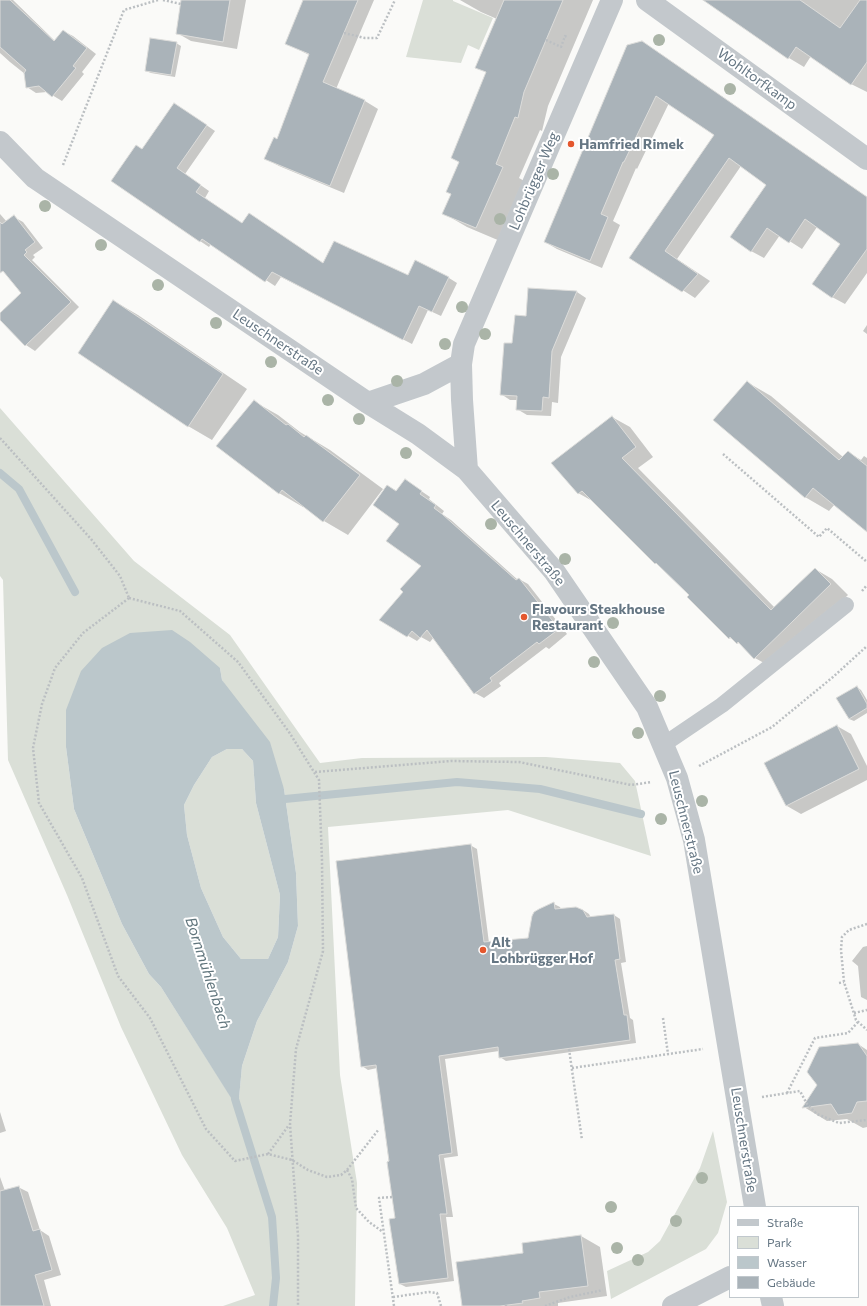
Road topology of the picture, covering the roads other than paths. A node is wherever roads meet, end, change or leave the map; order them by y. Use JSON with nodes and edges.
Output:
{"nodes":[{"id":1,"x":612,"y":0,"type":"edge"},
{"id":2,"x":647,"y":0,"type":"edge"},
{"id":3,"x":0,"y":142,"type":"edge"},
{"id":4,"x":867,"y":159,"type":"edge"},
{"id":5,"x":461,"y":364,"type":"junction"},
{"id":6,"x":368,"y":403,"type":"junction"},
{"id":7,"x":467,"y":470,"type":"junction"},
{"id":8,"x":846,"y":605,"type":"dead end"},
{"id":9,"x":663,"y":745,"type":"junction"},
{"id":10,"x":755,"y":1206,"type":"edge"},
{"id":11,"x":729,"y":1278,"type":"edge"},
{"id":12,"x":673,"y":1306,"type":"edge"}],
"edges":[{"from":1,"to":5,"type":"street","name":"Lohbrügger Weg"},
{"from":2,"to":4,"type":"street","name":"Wohltorfkamp"},
{"from":3,"to":6,"type":"street","name":"Leuschnerstraße"},
{"from":5,"to":6,"type":"street"},
{"from":5,"to":7,"type":"street","name":"Lohbrügger Weg"},
{"from":6,"to":7,"type":"street","name":"Leuschnerstraße"},
{"from":7,"to":9,"type":"street","name":"Leuschnerstraße"},
{"from":8,"to":9,"type":"lane"},
{"from":9,"to":10,"type":"street","name":"Leuschnerstraße"},
{"from":11,"to":12,"type":"street"}]}
